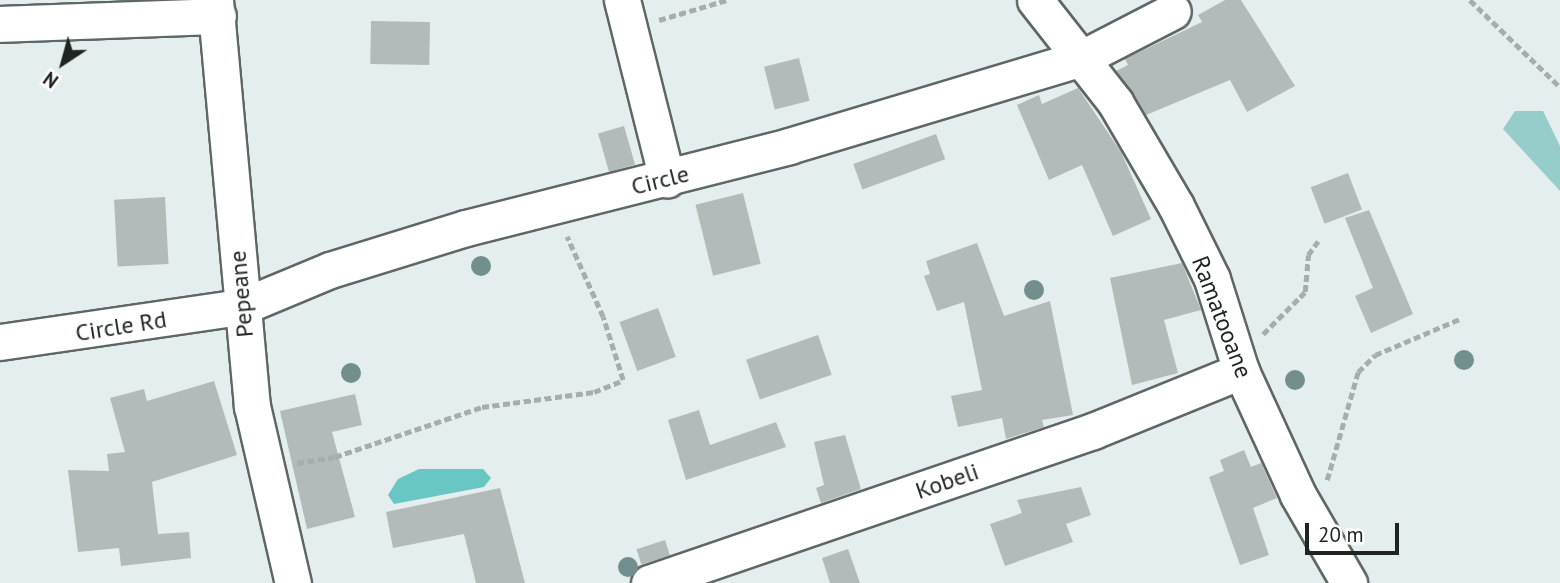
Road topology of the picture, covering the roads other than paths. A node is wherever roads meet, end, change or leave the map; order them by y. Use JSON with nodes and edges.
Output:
{"nodes":[{"id":1,"x":1035,"y":0,"type":"edge"},
{"id":2,"x":216,"y":8,"type":"edge"},
{"id":3,"x":1173,"y":11,"type":"dead end"},
{"id":4,"x":625,"y":14,"type":"edge"},
{"id":5,"x":0,"y":24,"type":"edge"},
{"id":6,"x":1082,"y":58,"type":"junction"},
{"id":7,"x":667,"y":179,"type":"junction"},
{"id":8,"x":241,"y":307,"type":"junction"},
{"id":9,"x":0,"y":342,"type":"edge"},
{"id":10,"x":1238,"y":361,"type":"junction"},
{"id":11,"x":293,"y":583,"type":"edge"},
{"id":12,"x":649,"y":583,"type":"edge"},
{"id":13,"x":1349,"y":583,"type":"edge"}],
"edges":[{"from":1,"to":6,"type":"street","name":"Ramatooane"},
{"from":2,"to":5,"type":"street"},
{"from":2,"to":8,"type":"street","name":"Pepeane"},
{"from":3,"to":6,"type":"street","name":"Circle"},
{"from":4,"to":7,"type":"street"},
{"from":6,"to":7,"type":"street","name":"Circle"},
{"from":6,"to":10,"type":"street","name":"Ramatooane"},
{"from":7,"to":8,"type":"street","name":"Circle"},
{"from":8,"to":9,"type":"street","name":"Circle Rd"},
{"from":8,"to":11,"type":"street","name":"Pepeane"},
{"from":10,"to":12,"type":"street","name":"Kobeli"},
{"from":10,"to":13,"type":"street","name":"Ramatooane"}]}
